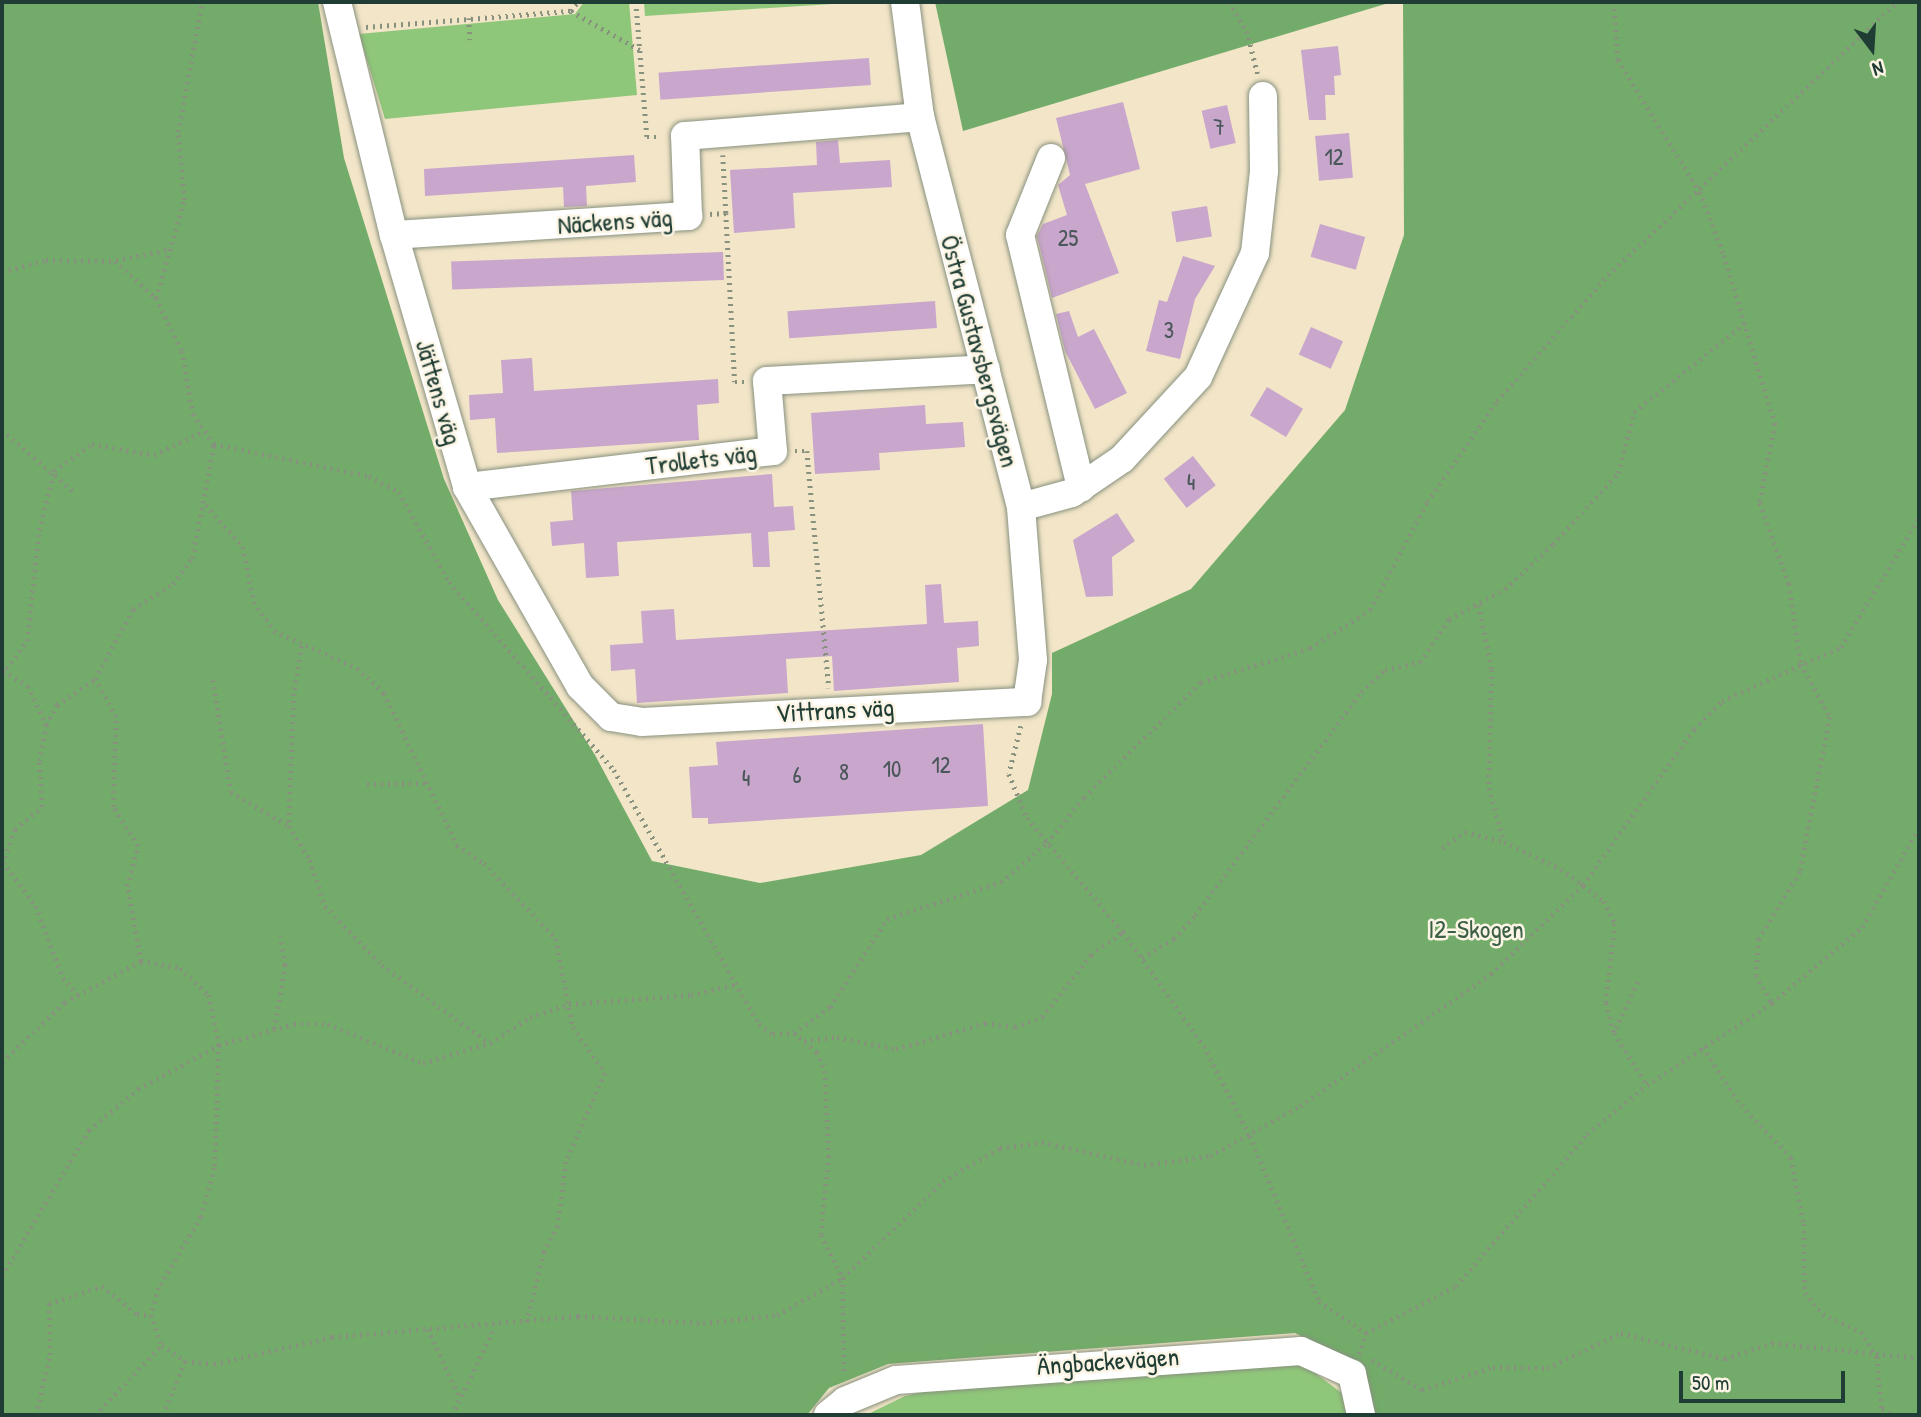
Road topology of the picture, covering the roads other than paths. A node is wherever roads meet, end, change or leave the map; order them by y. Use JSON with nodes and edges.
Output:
{"nodes":[{"id":1,"x":905,"y":2,"type":"edge"},
{"id":2,"x":339,"y":15,"type":"edge"},
{"id":3,"x":1263,"y":96,"type":"road end"},
{"id":4,"x":920,"y":117,"type":"junction"},
{"id":5,"x":1051,"y":158,"type":"dead end"},
{"id":6,"x":394,"y":235,"type":"junction"},
{"id":7,"x":986,"y":369,"type":"junction"},
{"id":8,"x":467,"y":486,"type":"junction"},
{"id":9,"x":1082,"y":488,"type":"junction"},
{"id":10,"x":1021,"y":507,"type":"junction"},
{"id":11,"x":1027,"y":702,"type":"joint"},
{"id":12,"x":642,"y":722,"type":"joint"},
{"id":13,"x":836,"y":1408,"type":"edge"},
{"id":14,"x":1361,"y":1415,"type":"edge"}],
"edges":[{"from":1,"to":4,"type":"street","name":"Östra Gustavsbergsvägen"},
{"from":2,"to":6,"type":"street","name":"Jättens väg"},
{"from":3,"to":9,"type":"street"},
{"from":4,"to":6,"type":"street","name":"Näckens väg"},
{"from":4,"to":7,"type":"street","name":"Östra Gustavsbergsvägen"},
{"from":5,"to":9,"type":"street"},
{"from":6,"to":8,"type":"street","name":"Jättens väg"},
{"from":7,"to":8,"type":"street","name":"Trollets väg"},
{"from":7,"to":10,"type":"street","name":"Östra Gustavsbergsvägen"},
{"from":8,"to":12,"type":"street","name":"Jättens väg"},
{"from":9,"to":10,"type":"street"},
{"from":10,"to":11,"type":"street","name":"Östra Gustavsbergsvägen"},
{"from":11,"to":12,"type":"street","name":"Vittrans väg"},
{"from":13,"to":14,"type":"street","name":"Ängbackevägen"}]}
